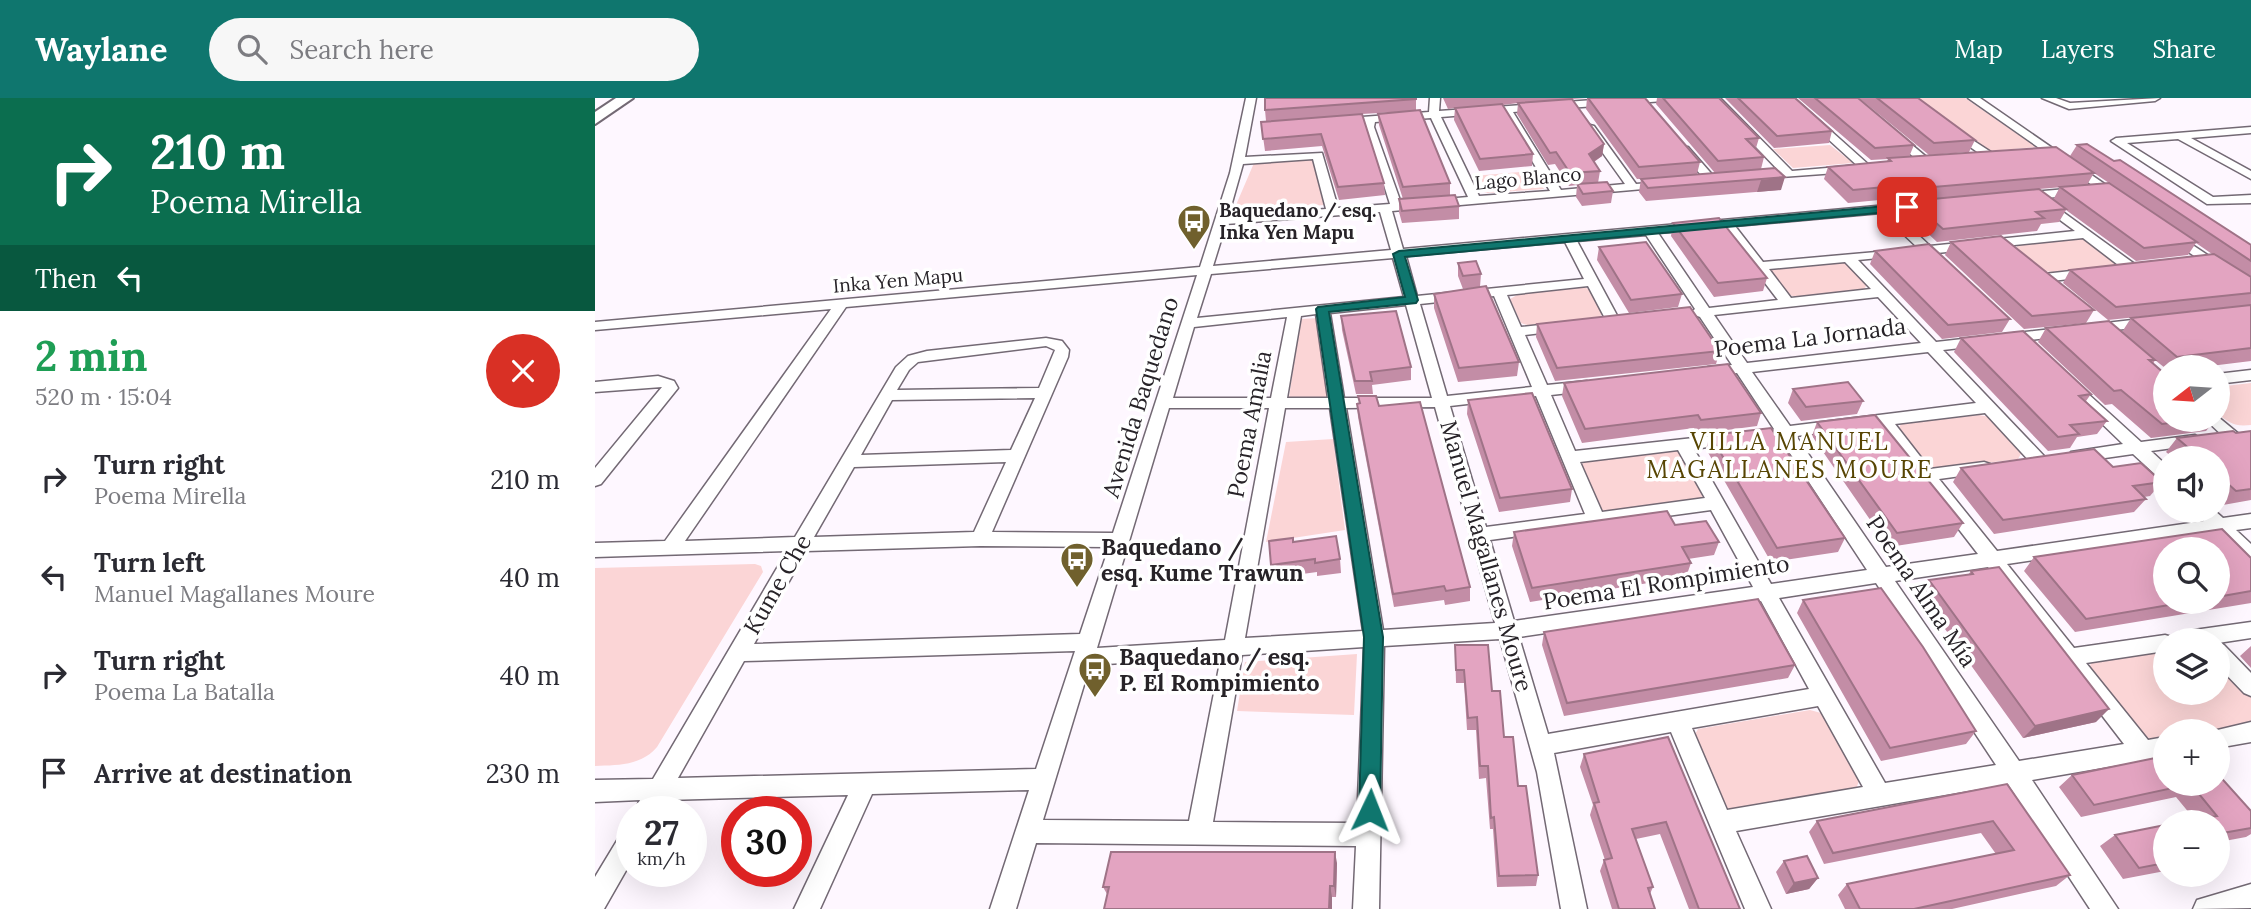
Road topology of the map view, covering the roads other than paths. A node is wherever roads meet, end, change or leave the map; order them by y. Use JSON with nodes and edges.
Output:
{"nodes":[{"id":1,"x":607,"y":98,"type":"edge"},
{"id":2,"x":626,"y":98,"type":"edge"},
{"id":3,"x":1251,"y":98,"type":"edge"},
{"id":4,"x":1435,"y":98,"type":"edge"},
{"id":5,"x":1664,"y":98,"type":"edge"},
{"id":6,"x":1714,"y":98,"type":"edge"},
{"id":7,"x":1788,"y":98,"type":"edge"},
{"id":8,"x":1973,"y":98,"type":"edge"},
{"id":9,"x":2047,"y":98,"type":"edge"},
{"id":10,"x":2155,"y":98,"type":"edge"},
{"id":11,"x":1643,"y":99,"type":"edge"},
{"id":12,"x":2123,"y":99,"type":"edge"},
{"id":13,"x":1574,"y":104,"type":"junction"},
{"id":14,"x":1506,"y":109,"type":"junction"},
{"id":15,"x":595,"y":110,"type":"edge"},
{"id":16,"x":1434,"y":114,"type":"junction"},
{"id":17,"x":1656,"y":116,"type":"edge"},
{"id":18,"x":595,"y":119,"type":"edge"},
{"id":19,"x":1370,"y":119,"type":"junction"},
{"id":20,"x":1332,"y":122,"type":"edge"},
{"id":21,"x":1949,"y":127,"type":"edge"},
{"id":22,"x":1888,"y":130,"type":"edge"},
{"id":23,"x":2251,"y":130,"type":"edge"},
{"id":24,"x":1672,"y":135,"type":"edge"},
{"id":25,"x":2181,"y":136,"type":"junction"},
{"id":26,"x":2050,"y":151,"type":"junction"},
{"id":27,"x":2029,"y":153,"type":"edge"},
{"id":28,"x":2003,"y":155,"type":"edge"},
{"id":29,"x":1990,"y":156,"type":"junction"},
{"id":30,"x":1965,"y":158,"type":"edge"},
{"id":31,"x":1239,"y":161,"type":"junction"},
{"id":32,"x":1939,"y":161,"type":"edge"},
{"id":33,"x":1789,"y":174,"type":"junction"},
{"id":34,"x":2251,"y":176,"type":"edge"},
{"id":35,"x":1746,"y":178,"type":"edge"},
{"id":36,"x":1711,"y":181,"type":"edge"},
{"id":37,"x":1672,"y":184,"type":"edge"},
{"id":38,"x":1633,"y":187,"type":"junction"},
{"id":39,"x":2106,"y":190,"type":"junction"},
{"id":40,"x":1557,"y":193,"type":"junction"},
{"id":41,"x":2036,"y":196,"type":"junction"},
{"id":42,"x":2004,"y":199,"type":"edge"},
{"id":43,"x":2251,"y":199,"type":"edge"},
{"id":44,"x":1475,"y":200,"type":"junction"},
{"id":45,"x":1944,"y":204,"type":"edge"},
{"id":46,"x":1391,"y":207,"type":"junction"},
{"id":47,"x":2132,"y":208,"type":"edge"},
{"id":48,"x":1884,"y":209,"type":"junction"},
{"id":49,"x":1333,"y":212,"type":"junction"},
{"id":50,"x":1219,"y":221,"type":"junction"},
{"id":51,"x":1727,"y":224,"type":"junction"},
{"id":52,"x":2162,"y":228,"type":"edge"},
{"id":53,"x":1650,"y":231,"type":"junction"},
{"id":54,"x":2086,"y":234,"type":"junction"},
{"id":55,"x":1569,"y":239,"type":"junction"},
{"id":56,"x":2002,"y":242,"type":"junction"},
{"id":57,"x":1927,"y":250,"type":"junction"},
{"id":58,"x":1399,"y":254,"type":"junction"},
{"id":59,"x":1849,"y":258,"type":"junction"},
{"id":60,"x":2208,"y":260,"type":"junction"},
{"id":61,"x":2182,"y":263,"type":"edge"},
{"id":62,"x":1760,"y":267,"type":"junction"},
{"id":63,"x":1946,"y":268,"type":"edge"},
{"id":64,"x":2034,"y":269,"type":"junction"},
{"id":65,"x":1205,"y":272,"type":"junction"},
{"id":66,"x":1592,"y":282,"type":"junction"},
{"id":67,"x":2251,"y":290,"type":"edge"},
{"id":68,"x":1499,"y":292,"type":"junction"},
{"id":69,"x":1882,"y":292,"type":"junction"},
{"id":70,"x":2064,"y":294,"type":"edge"},
{"id":71,"x":1412,"y":300,"type":"junction"},
{"id":72,"x":1788,"y":303,"type":"junction"},
{"id":73,"x":841,"y":304,"type":"junction"},
{"id":74,"x":1322,"y":309,"type":"junction"},
{"id":75,"x":1295,"y":312,"type":"junction"},
{"id":76,"x":1704,"y":312,"type":"junction"},
{"id":77,"x":1678,"y":314,"type":"edge"},
{"id":78,"x":2002,"y":320,"type":"edge"},
{"id":79,"x":2167,"y":320,"type":"edge"},
{"id":80,"x":1613,"y":321,"type":"edge"},
{"id":81,"x":1189,"y":323,"type":"junction"},
{"id":82,"x":2098,"y":323,"type":"junction"},
{"id":83,"x":595,"y":326,"type":"edge"},
{"id":84,"x":1572,"y":326,"type":"edge"},
{"id":85,"x":1516,"y":332,"type":"junction"},
{"id":86,"x":2018,"y":336,"type":"junction"},
{"id":87,"x":2123,"y":344,"type":"edge"},
{"id":88,"x":1933,"y":346,"type":"junction"},
{"id":89,"x":2036,"y":352,"type":"edge"},
{"id":90,"x":1742,"y":368,"type":"junction"},
{"id":91,"x":1688,"y":374,"type":"edge"},
{"id":92,"x":2251,"y":375,"type":"edge"},
{"id":93,"x":2230,"y":377,"type":"edge"},
{"id":94,"x":2063,"y":378,"type":"edge"},
{"id":95,"x":1607,"y":384,"type":"edge"},
{"id":96,"x":595,"y":387,"type":"edge"},
{"id":97,"x":1542,"y":391,"type":"junction"},
{"id":98,"x":1044,"y":393,"type":"junction"},
{"id":99,"x":888,"y":395,"type":"junction"},
{"id":100,"x":1442,"y":402,"type":"junction"},
{"id":101,"x":1164,"y":403,"type":"junction"},
{"id":102,"x":1278,"y":403,"type":"junction"},
{"id":103,"x":1337,"y":403,"type":"junction"},
{"id":104,"x":1989,"y":407,"type":"junction"},
{"id":105,"x":1883,"y":420,"type":"junction"},
{"id":106,"x":1786,"y":432,"type":"junction"},
{"id":107,"x":2228,"y":432,"type":"edge"},
{"id":108,"x":2251,"y":433,"type":"edge"},
{"id":109,"x":2232,"y":435,"type":"junction"},
{"id":110,"x":1683,"y":444,"type":"junction"},
{"id":111,"x":2137,"y":448,"type":"junction"},
{"id":112,"x":1016,"y":456,"type":"junction"},
{"id":113,"x":1570,"y":457,"type":"junction"},
{"id":114,"x":2051,"y":459,"type":"junction"},
{"id":115,"x":849,"y":461,"type":"junction"},
{"id":116,"x":2153,"y":463,"type":"edge"},
{"id":117,"x":1926,"y":475,"type":"junction"},
{"id":118,"x":595,"y":480,"type":"edge"},
{"id":119,"x":1716,"y":503,"type":"junction"},
{"id":120,"x":1595,"y":519,"type":"junction"},
{"id":121,"x":2251,"y":521,"type":"edge"},
{"id":122,"x":2216,"y":523,"type":"edge"},
{"id":123,"x":2219,"y":526,"type":"junction"},
{"id":124,"x":1481,"y":534,"type":"junction"},
{"id":125,"x":980,"y":539,"type":"junction"},
{"id":126,"x":1121,"y":540,"type":"junction"},
{"id":127,"x":801,"y":544,"type":"junction"},
{"id":128,"x":670,"y":548,"type":"junction"},
{"id":129,"x":595,"y":550,"type":"edge"},
{"id":130,"x":2251,"y":555,"type":"edge"},
{"id":131,"x":1991,"y":558,"type":"junction"},
{"id":132,"x":1880,"y":574,"type":"junction"},
{"id":133,"x":1765,"y":591,"type":"junction"},
{"id":134,"x":1509,"y":630,"type":"junction"},
{"id":135,"x":2251,"y":630,"type":"edge"},
{"id":136,"x":1374,"y":637,"type":"junction"},
{"id":137,"x":2230,"y":637,"type":"edge"},
{"id":138,"x":2153,"y":645,"type":"edge"},
{"id":139,"x":1233,"y":647,"type":"junction"},
{"id":140,"x":1087,"y":649,"type":"junction"},
{"id":141,"x":737,"y":653,"type":"junction"},
{"id":142,"x":2069,"y":657,"type":"junction"},
{"id":143,"x":2230,"y":664,"type":"edge"},
{"id":144,"x":2251,"y":687,"type":"edge"},
{"id":145,"x":1824,"y":696,"type":"junction"},
{"id":146,"x":1678,"y":722,"type":"junction"},
{"id":147,"x":2251,"y":732,"type":"edge"},
{"id":148,"x":2230,"y":735,"type":"edge"},
{"id":149,"x":1541,"y":746,"type":"junction"},
{"id":150,"x":2153,"y":748,"type":"edge"},
{"id":151,"x":2153,"y":749,"type":"edge"},
{"id":152,"x":2015,"y":773,"type":"junction"},
{"id":153,"x":1045,"y":779,"type":"junction"},
{"id":154,"x":865,"y":784,"type":"junction"},
{"id":155,"x":659,"y":789,"type":"junction"},
{"id":156,"x":595,"y":791,"type":"edge"},
{"id":157,"x":655,"y":796,"type":"edge"},
{"id":158,"x":1880,"y":796,"type":"junction"},
{"id":159,"x":1721,"y":822,"type":"junction"},
{"id":160,"x":1029,"y":831,"type":"junction"},
{"id":161,"x":1199,"y":833,"type":"junction"},
{"id":162,"x":1369,"y":835,"type":"junction"},
{"id":163,"x":616,"y":865,"type":"edge"},
{"id":164,"x":2251,"y":896,"type":"edge"},
{"id":165,"x":595,"y":901,"type":"edge"},
{"id":166,"x":807,"y":909,"type":"edge"},
{"id":167,"x":1003,"y":909,"type":"edge"},
{"id":168,"x":1366,"y":909,"type":"edge"},
{"id":169,"x":1574,"y":909,"type":"edge"},
{"id":170,"x":1758,"y":909,"type":"edge"},
{"id":171,"x":2105,"y":909,"type":"edge"},
{"id":172,"x":2206,"y":909,"type":"edge"}],
"edges":[{"from":1,"to":15,"type":"main road"},
{"from":2,"to":18,"type":"main road"},
{"from":3,"to":31,"type":"street","name":"Avenida Baquedano"},
{"from":4,"to":16,"type":"street"},
{"from":5,"to":11,"type":"street"},
{"from":6,"to":33,"type":"street"},
{"from":7,"to":33,"type":"street"},
{"from":8,"to":26,"type":"street"},
{"from":9,"to":12,"type":"street"},
{"from":10,"to":12,"type":"street"},
{"from":11,"to":13,"type":"street"},
{"from":11,"to":17,"type":"street"},
{"from":13,"to":14,"type":"street"},
{"from":13,"to":38,"type":"street"},
{"from":14,"to":16,"type":"street"},
{"from":14,"to":40,"type":"street"},
{"from":16,"to":19,"type":"street"},
{"from":16,"to":44,"type":"street"},
{"from":19,"to":20,"type":"street"},
{"from":19,"to":46,"type":"street","name":"Manuel Magallanes Moure"},
{"from":21,"to":29,"type":"street"},
{"from":22,"to":32,"type":"street"},
{"from":23,"to":25,"type":"street"},
{"from":24,"to":36,"type":"street"},
{"from":25,"to":34,"type":"street"},
{"from":25,"to":43,"type":"street"},
{"from":26,"to":27,"type":"street"},
{"from":26,"to":39,"type":"street"},
{"from":28,"to":29,"type":"street"},
{"from":29,"to":30,"type":"street"},
{"from":31,"to":49,"type":"street"},
{"from":31,"to":50,"type":"street","name":"Avenida Baquedano"},
{"from":33,"to":35,"type":"street"},
{"from":37,"to":38,"type":"street","name":"Lago Blanco"},
{"from":38,"to":40,"type":"street","name":"Lago Blanco"},
{"from":39,"to":41,"type":"street"},
{"from":39,"to":47,"type":"street"},
{"from":40,"to":44,"type":"street","name":"Lago Blanco"},
{"from":41,"to":42,"type":"street"},
{"from":41,"to":54,"type":"street"},
{"from":44,"to":46,"type":"street","name":"Lago Blanco"},
{"from":45,"to":48,"type":"street","name":"Inka Yen Mapu"},
{"from":46,"to":49,"type":"street","name":"Lago Blanco"},
{"from":46,"to":58,"type":"street","name":"Manuel Magallanes Moure"},
{"from":48,"to":51,"type":"street","name":"Inka Yen Mapu"},
{"from":48,"to":57,"type":"street"},
{"from":49,"to":50,"type":"street","name":"Lago Blanco"},
{"from":50,"to":65,"type":"street","name":"Avenida Baquedano"},
{"from":51,"to":53,"type":"street","name":"Inka Yen Mapu"},
{"from":51,"to":62,"type":"street"},
{"from":52,"to":60,"type":"street"},
{"from":53,"to":55,"type":"street","name":"Inka Yen Mapu"},
{"from":53,"to":76,"type":"street","name":"Poema Alma Mía"},
{"from":54,"to":56,"type":"street"},
{"from":54,"to":64,"type":"street"},
{"from":55,"to":58,"type":"street","name":"Inka Yen Mapu"},
{"from":55,"to":66,"type":"street"},
{"from":56,"to":57,"type":"street"},
{"from":56,"to":64,"type":"street"},
{"from":57,"to":59,"type":"street"},
{"from":57,"to":63,"type":"street"},
{"from":58,"to":65,"type":"street","name":"Inka Yen Mapu"},
{"from":58,"to":71,"type":"street","name":"Manuel Magallanes Moure"},
{"from":59,"to":62,"type":"street"},
{"from":59,"to":69,"type":"street"},
{"from":60,"to":61,"type":"street"},
{"from":60,"to":67,"type":"street"},
{"from":62,"to":72,"type":"street"},
{"from":64,"to":70,"type":"street"},
{"from":65,"to":73,"type":"street","name":"Inka Yen Mapu"},
{"from":65,"to":81,"type":"street","name":"Avenida Baquedano"},
{"from":66,"to":68,"type":"street"},
{"from":66,"to":80,"type":"street"},
{"from":68,"to":71,"type":"street"},
{"from":68,"to":85,"type":"street"},
{"from":69,"to":72,"type":"street"},
{"from":69,"to":88,"type":"street"},
{"from":71,"to":74,"type":"street"},
{"from":71,"to":100,"type":"street","name":"Manuel Magallanes Moure"},
{"from":72,"to":76,"type":"street"},
{"from":73,"to":83,"type":"street","name":"Inka Yen Mapu"},
{"from":73,"to":128,"type":"street"},
{"from":74,"to":75,"type":"street"},
{"from":74,"to":103,"type":"street"},
{"from":75,"to":81,"type":"street"},
{"from":75,"to":102,"type":"street","name":"Poema Amalia"},
{"from":76,"to":77,"type":"street"},
{"from":76,"to":90,"type":"street","name":"Poema Alma Mía"},
{"from":78,"to":86,"type":"street"},
{"from":79,"to":82,"type":"street","name":"Poema La Jornada"},
{"from":81,"to":101,"type":"street","name":"Avenida Baquedano"},
{"from":82,"to":86,"type":"street","name":"Poema La Jornada"},
{"from":82,"to":87,"type":"street"},
{"from":84,"to":85,"type":"street"},
{"from":85,"to":97,"type":"street"},
{"from":86,"to":88,"type":"street","name":"Poema La Jornada"},
{"from":86,"to":89,"type":"street"},
{"from":88,"to":90,"type":"street","name":"Poema La Jornada"},
{"from":88,"to":104,"type":"street"},
{"from":90,"to":91,"type":"street","name":"Poema La Jornada"},
{"from":90,"to":106,"type":"street","name":"Poema Alma Mía"},
{"from":92,"to":93,"type":"street"},
{"from":94,"to":111,"type":"street"},
{"from":95,"to":97,"type":"street"},
{"from":96,"to":118,"type":"street"},
{"from":97,"to":100,"type":"street"},
{"from":97,"to":113,"type":"street"},
{"from":98,"to":99,"type":"street"},
{"from":98,"to":99,"type":"street","name":"Kume Che"},
{"from":98,"to":112,"type":"street"},
{"from":99,"to":115,"type":"street","name":"Kume Che"},
{"from":100,"to":103,"type":"street"},
{"from":100,"to":124,"type":"street","name":"Manuel Magallanes Moure"},
{"from":101,"to":102,"type":"street"},
{"from":101,"to":126,"type":"street","name":"Avenida Baquedano"},
{"from":102,"to":103,"type":"street"},
{"from":102,"to":139,"type":"street","name":"Poema Amalia"},
{"from":103,"to":136,"type":"street"},
{"from":104,"to":105,"type":"street"},
{"from":104,"to":114,"type":"street"},
{"from":105,"to":106,"type":"street"},
{"from":105,"to":117,"type":"street"},
{"from":106,"to":110,"type":"street"},
{"from":106,"to":132,"type":"street","name":"Poema Alma Mía"},
{"from":107,"to":109,"type":"street"},
{"from":108,"to":109,"type":"street"},
{"from":109,"to":111,"type":"street"},
{"from":110,"to":113,"type":"street"},
{"from":110,"to":119,"type":"street"},
{"from":111,"to":114,"type":"street"},
{"from":111,"to":116,"type":"street"},
{"from":112,"to":115,"type":"street"},
{"from":112,"to":125,"type":"street"},
{"from":113,"to":120,"type":"street"},
{"from":114,"to":117,"type":"street"},
{"from":115,"to":127,"type":"street","name":"Kume Che"},
{"from":117,"to":131,"type":"street"},
{"from":119,"to":120,"type":"street"},
{"from":119,"to":133,"type":"street"},
{"from":120,"to":124,"type":"street"},
{"from":121,"to":123,"type":"street","name":"Poema El Rompimiento"},
{"from":122,"to":123,"type":"street"},
{"from":123,"to":130,"type":"street"},
{"from":123,"to":131,"type":"street","name":"Poema El Rompimiento"},
{"from":124,"to":134,"type":"street","name":"Manuel Magallanes Moure"},
{"from":125,"to":126,"type":"street"},
{"from":125,"to":127,"type":"street"},
{"from":126,"to":140,"type":"street","name":"Avenida Baquedano"},
{"from":127,"to":128,"type":"street"},
{"from":127,"to":141,"type":"street","name":"Kume Che"},
{"from":128,"to":129,"type":"street"},
{"from":131,"to":132,"type":"street","name":"Poema El Rompimiento"},
{"from":131,"to":142,"type":"street"},
{"from":132,"to":133,"type":"street","name":"Poema El Rompimiento"},
{"from":132,"to":152,"type":"street","name":"Poema Alma Mía"},
{"from":133,"to":134,"type":"street","name":"Poema El Rompimiento"},
{"from":133,"to":145,"type":"street"},
{"from":134,"to":136,"type":"street","name":"Poema El Rompimiento"},
{"from":134,"to":149,"type":"street","name":"Manuel Magallanes Moure"},
{"from":135,"to":137,"type":"street"},
{"from":136,"to":139,"type":"street","name":"Poema El Rompimiento"},
{"from":136,"to":162,"type":"street"},
{"from":138,"to":142,"type":"street"},
{"from":139,"to":140,"type":"street","name":"Poema El Rompimiento"},
{"from":139,"to":161,"type":"street","name":"Poema Amalia"},
{"from":140,"to":141,"type":"street","name":"Poema El Rompimiento"},
{"from":140,"to":153,"type":"street","name":"Avenida Baquedano"},
{"from":141,"to":155,"type":"street","name":"Kume Che"},
{"from":142,"to":150,"type":"street"},
{"from":143,"to":144,"type":"street"},
{"from":145,"to":146,"type":"street"},
{"from":145,"to":158,"type":"street"},
{"from":146,"to":149,"type":"street"},
{"from":146,"to":159,"type":"street"},
{"from":147,"to":148,"type":"street"},
{"from":149,"to":169,"type":"street","name":"Manuel Magallanes Moure"},
{"from":151,"to":152,"type":"street"},
{"from":152,"to":158,"type":"street"},
{"from":152,"to":171,"type":"street","name":"Poema Alma Mía"},
{"from":153,"to":154,"type":"street"},
{"from":153,"to":160,"type":"street","name":"Avenida Baquedano"},
{"from":154,"to":155,"type":"street"},
{"from":154,"to":166,"type":"street"},
{"from":155,"to":156,"type":"street"},
{"from":155,"to":157,"type":"street","name":"Kume Che"},
{"from":158,"to":159,"type":"street"},
{"from":159,"to":170,"type":"street"},
{"from":160,"to":161,"type":"street"},
{"from":160,"to":167,"type":"street","name":"Avenida Baquedano"},
{"from":161,"to":162,"type":"street"},
{"from":162,"to":168,"type":"street"},
{"from":163,"to":165,"type":"street"},
{"from":164,"to":172,"type":"street"}]}
